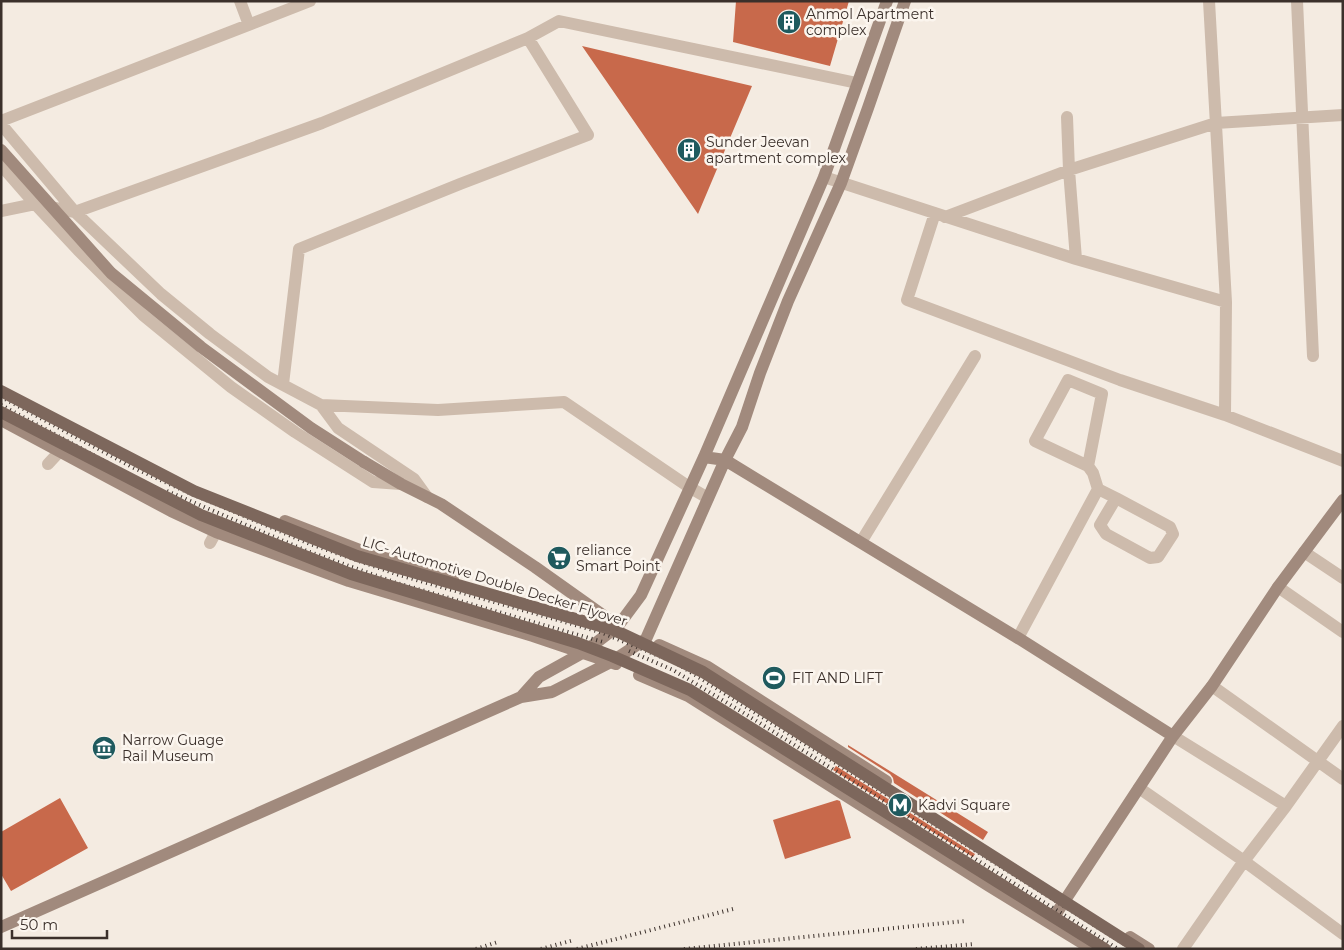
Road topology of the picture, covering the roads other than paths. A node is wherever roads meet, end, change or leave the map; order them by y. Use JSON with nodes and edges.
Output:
{"nodes":[{"id":1,"x":240,"y":1,"type":"edge"},
{"id":2,"x":310,"y":1,"type":"edge"},
{"id":3,"x":887,"y":1,"type":"edge"},
{"id":4,"x":905,"y":1,"type":"edge"},
{"id":5,"x":1209,"y":1,"type":"edge"},
{"id":6,"x":1297,"y":1,"type":"edge"},
{"id":7,"x":249,"y":25,"type":"junction"},
{"id":8,"x":528,"y":38,"type":"junction"},
{"id":9,"x":857,"y":83,"type":"junction"},
{"id":10,"x":1343,"y":115,"type":"edge"},
{"id":11,"x":1067,"y":117,"type":"dead end"},
{"id":12,"x":1302,"y":118,"type":"junction"},
{"id":13,"x":1,"y":122,"type":"edge"},
{"id":14,"x":1216,"y":123,"type":"junction"},
{"id":15,"x":1,"y":150,"type":"edge"},
{"id":16,"x":1,"y":165,"type":"edge"},
{"id":17,"x":1069,"y":170,"type":"junction"},
{"id":18,"x":824,"y":177,"type":"junction"},
{"id":19,"x":841,"y":183,"type":"junction"},
{"id":20,"x":35,"y":204,"type":"junction"},
{"id":21,"x":1,"y":211,"type":"edge"},
{"id":22,"x":76,"y":212,"type":"junction"},
{"id":23,"x":940,"y":215,"type":"junction"},
{"id":24,"x":1076,"y":259,"type":"junction"},
{"id":25,"x":1226,"y":302,"type":"junction"},
{"id":26,"x":975,"y":356,"type":"dead end"},
{"id":27,"x":1313,"y":356,"type":"dead end"},
{"id":28,"x":1,"y":384,"type":"edge"},
{"id":29,"x":283,"y":384,"type":"junction"},
{"id":30,"x":1,"y":391,"type":"edge"},
{"id":31,"x":321,"y":405,"type":"junction"},
{"id":32,"x":1,"y":412,"type":"edge"},
{"id":33,"x":1226,"y":415,"type":"junction"},
{"id":34,"x":1,"y":420,"type":"edge"},
{"id":35,"x":60,"y":451,"type":"junction"},
{"id":36,"x":704,"y":457,"type":"junction"},
{"id":37,"x":725,"y":460,"type":"junction"},
{"id":38,"x":1343,"y":461,"type":"edge"},
{"id":39,"x":48,"y":464,"type":"dead end"},
{"id":40,"x":1088,"y":466,"type":"junction"},
{"id":41,"x":401,"y":484,"type":"junction"},
{"id":42,"x":689,"y":487,"type":"junction"},
{"id":43,"x":1098,"y":488,"type":"junction"},
{"id":44,"x":428,"y":497,"type":"junction"},
{"id":45,"x":708,"y":498,"type":"junction"},
{"id":46,"x":1116,"y":498,"type":"junction"},
{"id":47,"x":1343,"y":500,"type":"edge"},
{"id":48,"x":861,"y":542,"type":"junction"},
{"id":49,"x":1304,"y":552,"type":"junction"},
{"id":50,"x":1343,"y":578,"type":"edge"},
{"id":51,"x":1278,"y":588,"type":"junction"},
{"id":52,"x":618,"y":626,"type":"junction"},
{"id":53,"x":1343,"y":632,"type":"edge"},
{"id":54,"x":1018,"y":638,"type":"junction"},
{"id":55,"x":646,"y":639,"type":"junction"},
{"id":56,"x":584,"y":652,"type":"junction"},
{"id":57,"x":611,"y":662,"type":"junction"},
{"id":58,"x":1212,"y":686,"type":"junction"},
{"id":59,"x":521,"y":697,"type":"junction"},
{"id":60,"x":1343,"y":726,"type":"edge"},
{"id":61,"x":1173,"y":736,"type":"junction"},
{"id":62,"x":1317,"y":762,"type":"junction"},
{"id":63,"x":1343,"y":780,"type":"edge"},
{"id":64,"x":1139,"y":788,"type":"junction"},
{"id":65,"x":1286,"y":806,"type":"junction"},
{"id":66,"x":1244,"y":861,"type":"junction"},
{"id":67,"x":1066,"y":896,"type":"junction"},
{"id":68,"x":1050,"y":923,"type":"junction"},
{"id":69,"x":1,"y":927,"type":"edge"},
{"id":70,"x":1343,"y":934,"type":"edge"},
{"id":71,"x":1092,"y":949,"type":"edge"},
{"id":72,"x":1105,"y":949,"type":"edge"},
{"id":73,"x":1139,"y":949,"type":"edge"},
{"id":74,"x":1149,"y":949,"type":"edge"},
{"id":75,"x":1183,"y":949,"type":"edge"}],
"edges":[{"from":1,"to":7,"type":"street"},
{"from":2,"to":7,"type":"street"},
{"from":3,"to":9,"type":"main road"},
{"from":4,"to":19,"type":"main road"},
{"from":5,"to":14,"type":"street"},
{"from":6,"to":12,"type":"street"},
{"from":7,"to":13,"type":"street"},
{"from":8,"to":9,"type":"street"},
{"from":8,"to":22,"type":"street"},
{"from":8,"to":29,"type":"street"},
{"from":9,"to":18,"type":"main road"},
{"from":10,"to":12,"type":"street"},
{"from":11,"to":17,"type":"street"},
{"from":12,"to":14,"type":"street"},
{"from":12,"to":27,"type":"street"},
{"from":13,"to":22,"type":"street"},
{"from":14,"to":17,"type":"street"},
{"from":14,"to":25,"type":"street"},
{"from":15,"to":41,"type":"main road","bridge":true},
{"from":16,"to":20,"type":"street"},
{"from":17,"to":23,"type":"street"},
{"from":17,"to":24,"type":"street"},
{"from":18,"to":19,"type":"street"},
{"from":18,"to":36,"type":"main road"},
{"from":19,"to":23,"type":"street"},
{"from":19,"to":37,"type":"main road"},
{"from":20,"to":21,"type":"street"},
{"from":20,"to":22,"type":"street"},
{"from":20,"to":41,"type":"street"},
{"from":22,"to":29,"type":"street"},
{"from":23,"to":24,"type":"street"},
{"from":23,"to":33,"type":"street"},
{"from":24,"to":25,"type":"street"},
{"from":25,"to":33,"type":"street"},
{"from":26,"to":48,"type":"street"},
{"from":28,"to":52,"type":"main road"},
{"from":29,"to":31,"type":"street"},
{"from":30,"to":73,"type":"main road","name":"LIC- Automotive Double Decker Flyover","bridge":true},
{"from":31,"to":42,"type":"street"},
{"from":31,"to":44,"type":"street"},
{"from":32,"to":72,"type":"main road","bridge":true},
{"from":33,"to":38,"type":"street"},
{"from":34,"to":35,"type":"main road"},
{"from":35,"to":39,"type":"street"},
{"from":35,"to":56,"type":"main road"},
{"from":36,"to":37,"type":"main road"},
{"from":36,"to":42,"type":"main road"},
{"from":37,"to":45,"type":"main road"},
{"from":37,"to":48,"type":"main road"},
{"from":40,"to":40,"type":"street"},
{"from":40,"to":43,"type":"street"},
{"from":41,"to":44,"type":"main road"},
{"from":42,"to":45,"type":"street"},
{"from":42,"to":52,"type":"main road"},
{"from":43,"to":46,"type":"street"},
{"from":43,"to":54,"type":"street"},
{"from":44,"to":52,"type":"main road"},
{"from":45,"to":55,"type":"main road"},
{"from":46,"to":46,"type":"street"},
{"from":47,"to":49,"type":"main road"},
{"from":48,"to":54,"type":"main road"},
{"from":49,"to":50,"type":"street"},
{"from":49,"to":51,"type":"main road"},
{"from":51,"to":53,"type":"street"},
{"from":51,"to":58,"type":"main road"},
{"from":52,"to":55,"type":"main road"},
{"from":52,"to":56,"type":"main road"},
{"from":54,"to":61,"type":"main road"},
{"from":55,"to":57,"type":"main road"},
{"from":55,"to":67,"type":"main road"},
{"from":56,"to":57,"type":"main road"},
{"from":56,"to":59,"type":"main road"},
{"from":57,"to":59,"type":"main road"},
{"from":57,"to":68,"type":"main road"},
{"from":58,"to":61,"type":"main road"},
{"from":58,"to":62,"type":"street"},
{"from":59,"to":69,"type":"main road"},
{"from":60,"to":62,"type":"street"},
{"from":61,"to":64,"type":"main road"},
{"from":61,"to":65,"type":"street"},
{"from":62,"to":63,"type":"street"},
{"from":62,"to":65,"type":"street"},
{"from":64,"to":66,"type":"street"},
{"from":64,"to":67,"type":"main road"},
{"from":65,"to":66,"type":"street"},
{"from":66,"to":70,"type":"street"},
{"from":66,"to":75,"type":"street"},
{"from":67,"to":68,"type":"main road"},
{"from":67,"to":74,"type":"main road"},
{"from":68,"to":71,"type":"main road"}]}
